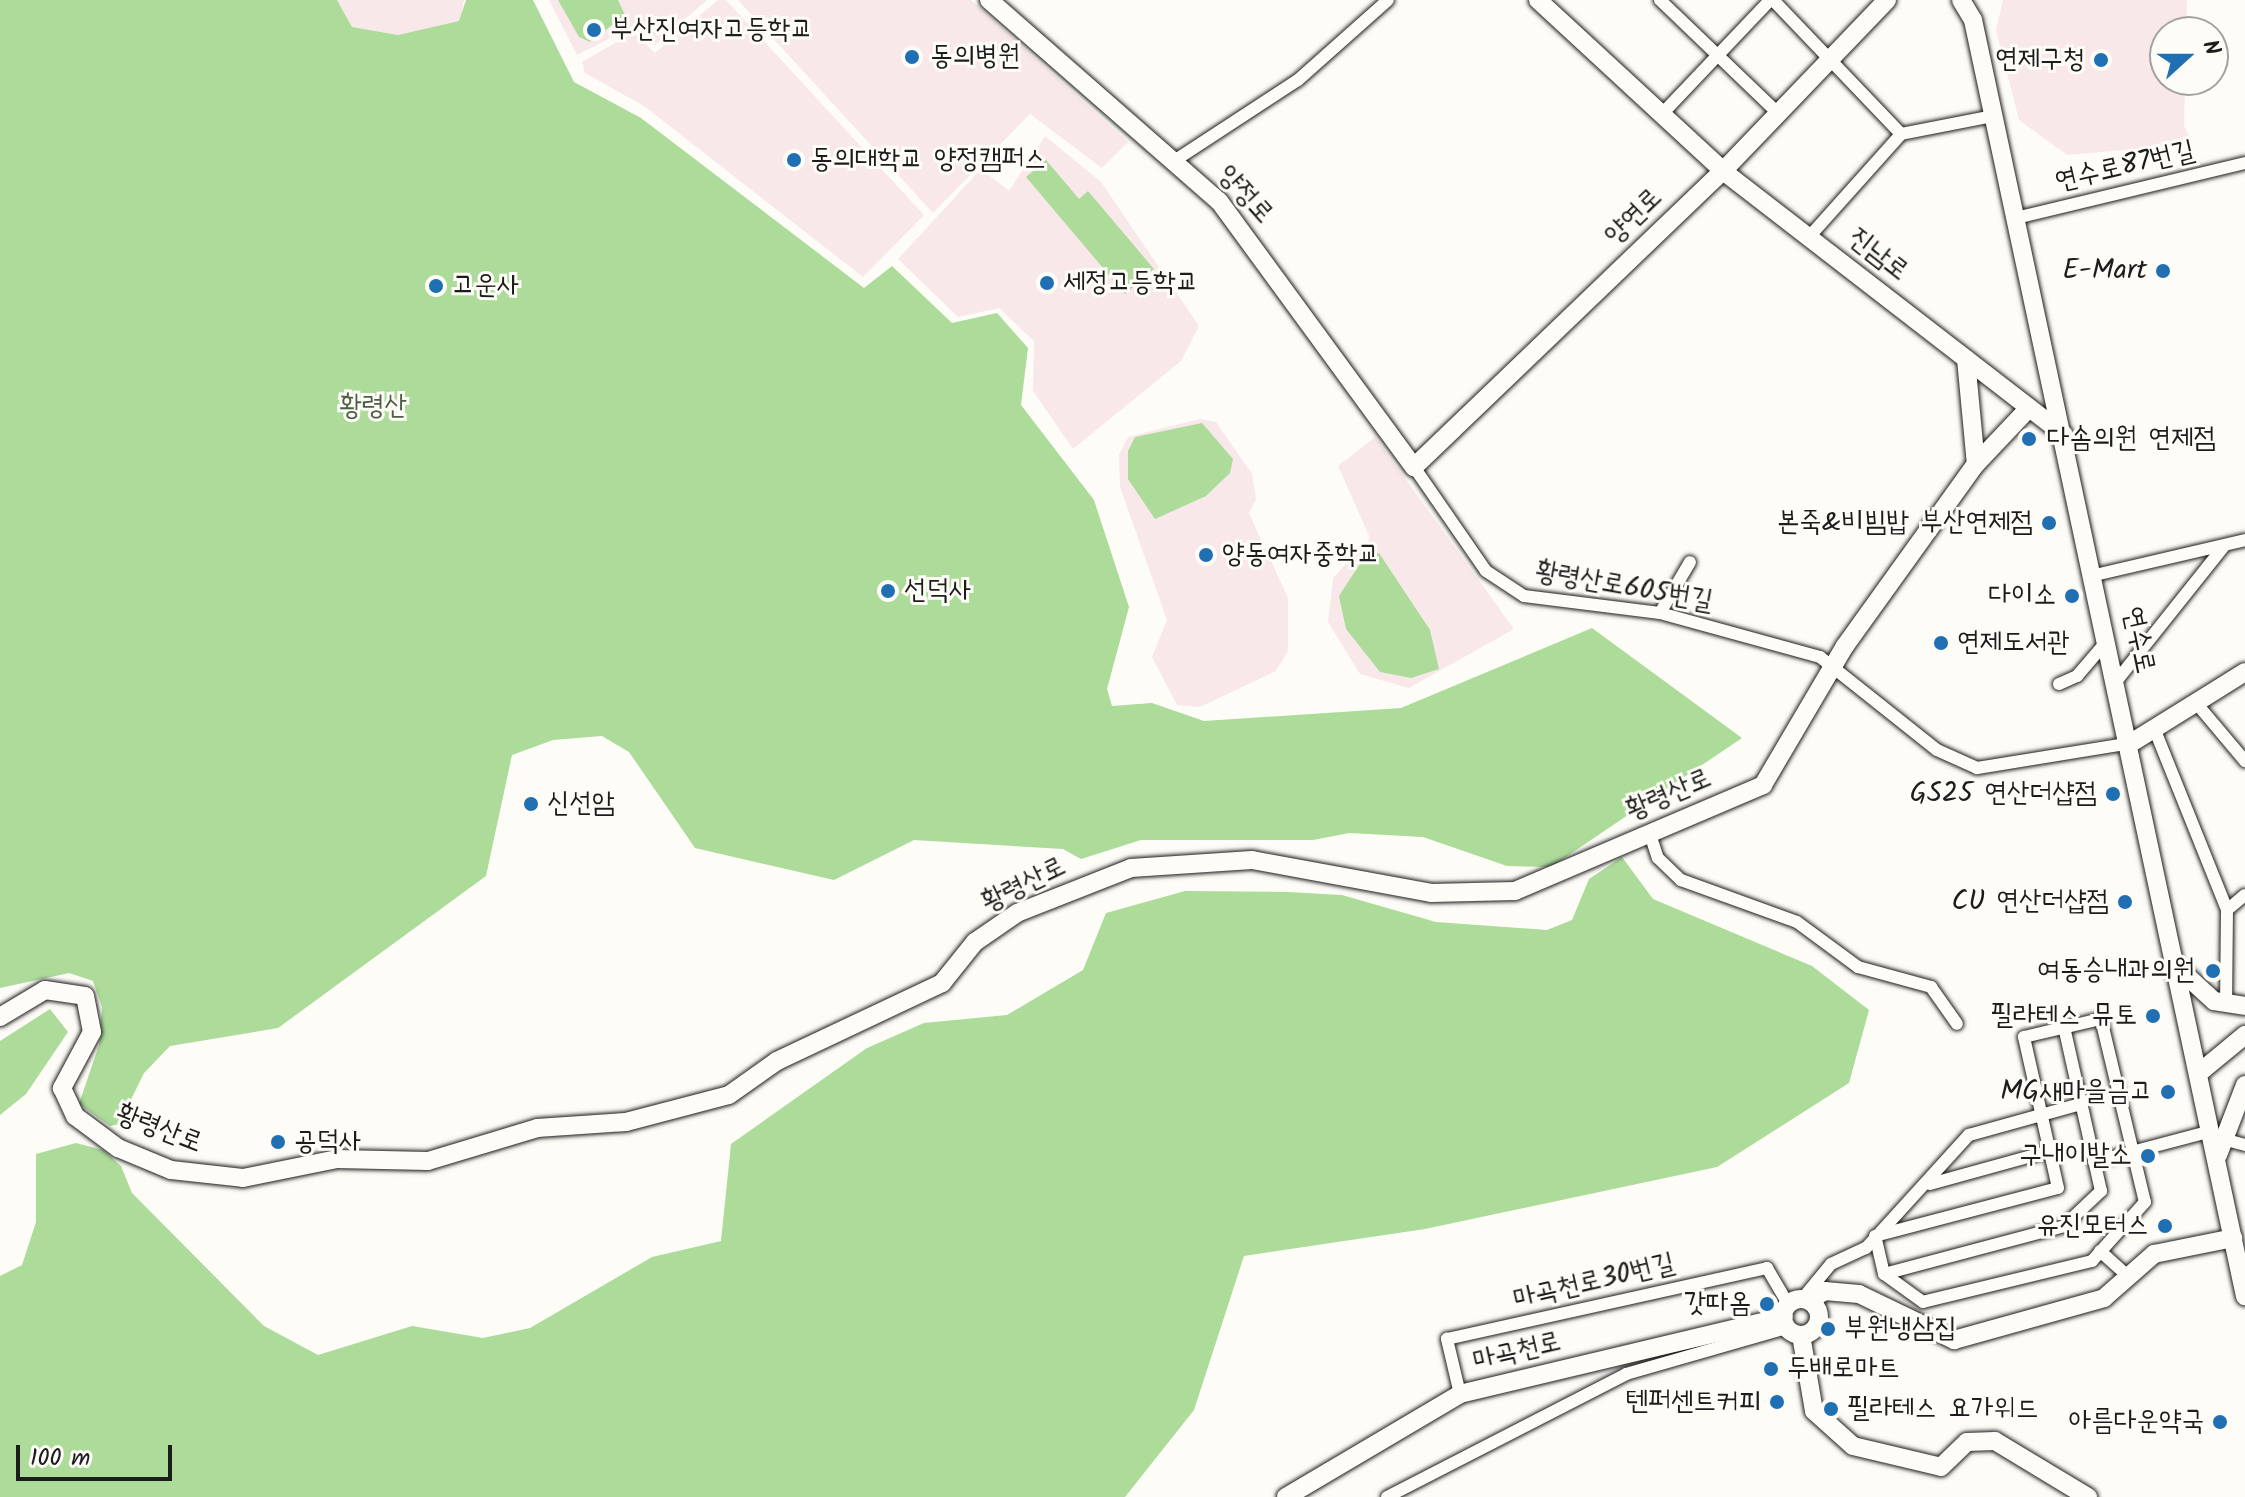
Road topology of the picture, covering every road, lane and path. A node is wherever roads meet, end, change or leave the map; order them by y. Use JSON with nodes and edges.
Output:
{"nodes":[{"id":1,"x":989,"y":0,"type":"edge"},
{"id":2,"x":1388,"y":0,"type":"edge"},
{"id":3,"x":1538,"y":0,"type":"edge"},
{"id":4,"x":1660,"y":0,"type":"edge"},
{"id":5,"x":1771,"y":0,"type":"edge"},
{"id":6,"x":1887,"y":0,"type":"edge"},
{"id":7,"x":1961,"y":0,"type":"edge"},
{"id":8,"x":1979,"y":0,"type":"edge"},
{"id":9,"x":1973,"y":20,"type":"junction"},
{"id":10,"x":1717,"y":54,"type":"junction"},
{"id":11,"x":1831,"y":59,"type":"junction"},
{"id":12,"x":1778,"y":113,"type":"junction"},
{"id":13,"x":1662,"y":114,"type":"junction"},
{"id":14,"x":1994,"y":116,"type":"junction"},
{"id":15,"x":1901,"y":134,"type":"junction"},
{"id":16,"x":1174,"y":161,"type":"junction"},
{"id":17,"x":2245,"y":163,"type":"edge"},
{"id":18,"x":1723,"y":171,"type":"junction"},
{"id":19,"x":2016,"y":218,"type":"junction"},
{"id":20,"x":1809,"y":237,"type":"junction"},
{"id":21,"x":1966,"y":359,"type":"junction"},
{"id":22,"x":2029,"y":408,"type":"junction"},
{"id":23,"x":2064,"y":435,"type":"junction"},
{"id":24,"x":1976,"y":464,"type":"junction"},
{"id":25,"x":1414,"y":467,"type":"junction"},
{"id":26,"x":2245,"y":540,"type":"edge"},
{"id":27,"x":2225,"y":545,"type":"junction"},
{"id":28,"x":1690,"y":562,"type":"dead end"},
{"id":29,"x":2095,"y":575,"type":"junction"},
{"id":30,"x":1660,"y":613,"type":"junction"},
{"id":31,"x":2109,"y":639,"type":"junction"},
{"id":32,"x":1831,"y":666,"type":"junction"},
{"id":33,"x":2245,"y":672,"type":"edge"},
{"id":34,"x":2118,"y":679,"type":"junction"},
{"id":35,"x":2059,"y":684,"type":"dead end"},
{"id":36,"x":2197,"y":704,"type":"junction"},
{"id":37,"x":2156,"y":733,"type":"junction"},
{"id":38,"x":2131,"y":743,"type":"junction"},
{"id":39,"x":2245,"y":761,"type":"edge"},
{"id":40,"x":1650,"y":834,"type":"junction"},
{"id":41,"x":2245,"y":895,"type":"edge"},
{"id":42,"x":2227,"y":910,"type":"junction"},
{"id":43,"x":2178,"y":968,"type":"junction"},
{"id":44,"x":2226,"y":1005,"type":"junction"},
{"id":45,"x":2245,"y":1006,"type":"edge"},
{"id":46,"x":0,"y":1017,"type":"edge"},
{"id":47,"x":1957,"y":1024,"type":"dead end"},
{"id":48,"x":2064,"y":1027,"type":"junction"},
{"id":49,"x":2245,"y":1035,"type":"edge"},
{"id":50,"x":2199,"y":1073,"type":"junction"},
{"id":51,"x":2245,"y":1085,"type":"edge"},
{"id":52,"x":2081,"y":1104,"type":"junction"},
{"id":53,"x":2042,"y":1115,"type":"junction"},
{"id":54,"x":2217,"y":1135,"type":"junction"},
{"id":55,"x":2245,"y":1145,"type":"edge"},
{"id":56,"x":2050,"y":1151,"type":"junction"},
{"id":57,"x":2133,"y":1152,"type":"junction"},
{"id":58,"x":2094,"y":1162,"type":"junction"},
{"id":59,"x":1930,"y":1184,"type":"junction"},
{"id":60,"x":1875,"y":1236,"type":"junction"},
{"id":61,"x":2233,"y":1238,"type":"junction"},
{"id":62,"x":2100,"y":1251,"type":"junction"},
{"id":63,"x":1884,"y":1274,"type":"junction"},
{"id":64,"x":2129,"y":1277,"type":"junction"},
{"id":65,"x":2245,"y":1296,"type":"edge"},
{"id":66,"x":1923,"y":1302,"type":"junction"},
{"id":67,"x":1798,"y":1313,"type":"junction"},
{"id":68,"x":1913,"y":1321,"type":"junction"},
{"id":69,"x":1460,"y":1394,"type":"junction"},
{"id":70,"x":1286,"y":1497,"type":"edge"},
{"id":71,"x":1387,"y":1497,"type":"edge"},
{"id":72,"x":2088,"y":1497,"type":"edge"}],
"edges":[{"from":1,"to":16,"type":"street","name":"양정로"},
{"from":2,"to":16,"type":"street"},
{"from":3,"to":13,"type":"street","name":"진남로"},
{"from":4,"to":10,"type":"street"},
{"from":5,"to":10,"type":"street"},
{"from":5,"to":11,"type":"street"},
{"from":6,"to":11,"type":"street","name":"양연로"},
{"from":7,"to":9,"type":"street","name":"연수로"},
{"from":8,"to":9,"type":"street"},
{"from":9,"to":14,"type":"street","name":"연수로"},
{"from":10,"to":12,"type":"street"},
{"from":10,"to":13,"type":"street"},
{"from":11,"to":12,"type":"street","name":"양연로"},
{"from":11,"to":15,"type":"street"},
{"from":12,"to":18,"type":"street","name":"양연로"},
{"from":13,"to":18,"type":"street","name":"진남로"},
{"from":14,"to":15,"type":"street"},
{"from":14,"to":19,"type":"street","name":"연수로"},
{"from":15,"to":20,"type":"street"},
{"from":16,"to":25,"type":"street","name":"양정로"},
{"from":17,"to":19,"type":"street","name":"연수로87번길"},
{"from":18,"to":20,"type":"street","name":"진남로"},
{"from":18,"to":25,"type":"street","name":"양연로"},
{"from":19,"to":23,"type":"street","name":"연수로"},
{"from":20,"to":21,"type":"street","name":"진남로"},
{"from":21,"to":22,"type":"street","name":"진남로"},
{"from":21,"to":24,"type":"street"},
{"from":22,"to":23,"type":"street","name":"진남로"},
{"from":22,"to":24,"type":"street","name":"황령산로"},
{"from":23,"to":29,"type":"street","name":"연수로"},
{"from":24,"to":32,"type":"street","name":"황령산로"},
{"from":25,"to":30,"type":"street","name":"황령산로605번길"},
{"from":26,"to":27,"type":"street"},
{"from":27,"to":29,"type":"street"},
{"from":27,"to":34,"type":"street"},
{"from":28,"to":30,"type":"street"},
{"from":29,"to":31,"type":"street","name":"연수로"},
{"from":30,"to":32,"type":"street","name":"황령산로605번길"},
{"from":31,"to":34,"type":"street","name":"연수로"},
{"from":31,"to":35,"type":"street"},
{"from":32,"to":38,"type":"street"},
{"from":32,"to":40,"type":"street","name":"황령산로"},
{"from":33,"to":36,"type":"street"},
{"from":34,"to":38,"type":"street","name":"연수로"},
{"from":36,"to":37,"type":"street"},
{"from":36,"to":39,"type":"street"},
{"from":37,"to":38,"type":"street"},
{"from":37,"to":42,"type":"street"},
{"from":38,"to":43,"type":"street","name":"연수로"},
{"from":40,"to":46,"type":"street","name":"황령산로"},
{"from":40,"to":47,"type":"street"},
{"from":41,"to":42,"type":"street"},
{"from":42,"to":44,"type":"street"},
{"from":43,"to":44,"type":"street"},
{"from":43,"to":50,"type":"street","name":"연수로"},
{"from":44,"to":45,"type":"street"},
{"from":48,"to":52,"type":"street"},
{"from":48,"to":53,"type":"street"},
{"from":48,"to":57,"type":"street"},
{"from":49,"to":50,"type":"street"},
{"from":50,"to":54,"type":"street","name":"연수로"},
{"from":51,"to":54,"type":"street"},
{"from":52,"to":53,"type":"street"},
{"from":52,"to":58,"type":"street"},
{"from":53,"to":56,"type":"street"},
{"from":53,"to":59,"type":"street"},
{"from":54,"to":55,"type":"street"},
{"from":54,"to":57,"type":"street"},
{"from":54,"to":61,"type":"street"},
{"from":56,"to":59,"type":"street"},
{"from":56,"to":60,"type":"street"},
{"from":57,"to":58,"type":"street"},
{"from":57,"to":62,"type":"street"},
{"from":58,"to":63,"type":"street"},
{"from":59,"to":60,"type":"street"},
{"from":60,"to":63,"type":"street"},
{"from":60,"to":67,"type":"street"},
{"from":61,"to":64,"type":"street","name":"마곡천로"},
{"from":61,"to":65,"type":"street"},
{"from":62,"to":64,"type":"street"},
{"from":62,"to":66,"type":"street"},
{"from":63,"to":66,"type":"street"},
{"from":64,"to":68,"type":"street","name":"마곡천로"},
{"from":66,"to":68,"type":"street"},
{"from":67,"to":68,"type":"street","name":"마곡천로"},
{"from":67,"to":69,"type":"street","name":"마곡천로"},
{"from":67,"to":69,"type":"street","name":"마곡천로30번길"},
{"from":67,"to":71,"type":"street"},
{"from":67,"to":72,"type":"street"},
{"from":69,"to":70,"type":"street","name":"마곡천로"}]}
